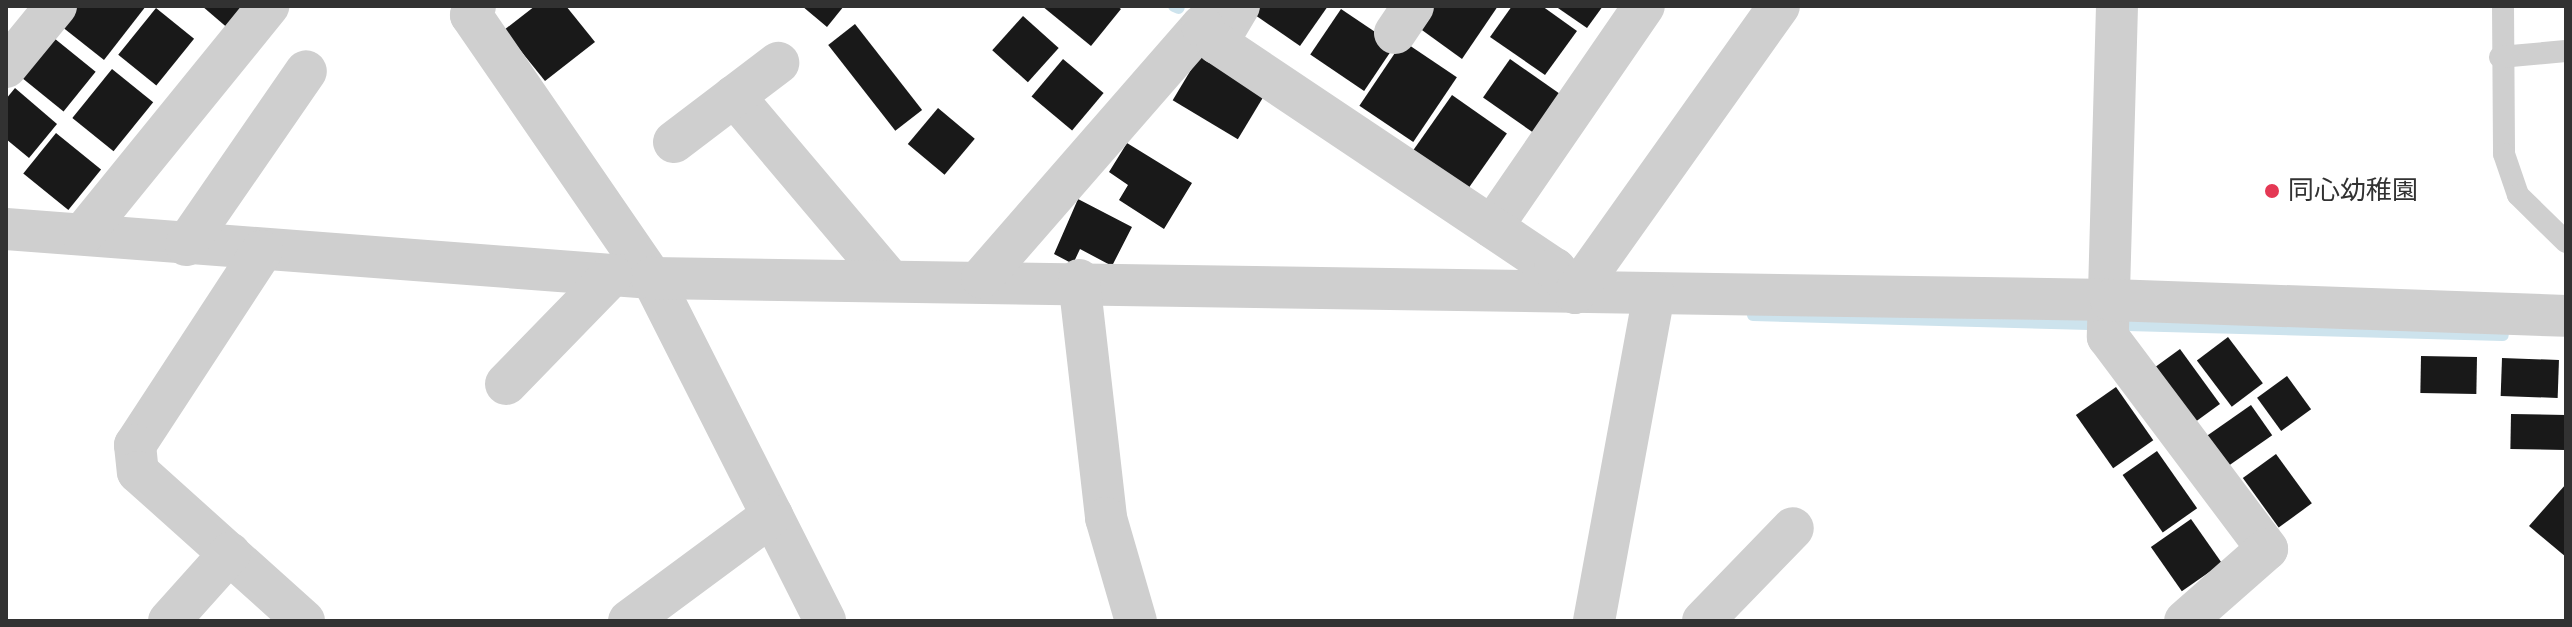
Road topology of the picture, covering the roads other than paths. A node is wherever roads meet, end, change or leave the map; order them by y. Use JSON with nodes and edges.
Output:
{"nodes":[{"id":1,"x":56,"y":6,"type":"edge"},
{"id":2,"x":268,"y":6,"type":"edge"},
{"id":3,"x":475,"y":6,"type":"edge"},
{"id":4,"x":1239,"y":6,"type":"edge"},
{"id":5,"x":1644,"y":6,"type":"edge"},
{"id":6,"x":1779,"y":6,"type":"edge"},
{"id":7,"x":2117,"y":6,"type":"edge"},
{"id":8,"x":2503,"y":6,"type":"edge"},
{"id":9,"x":1203,"y":25,"type":"edge"},
{"id":10,"x":2566,"y":51,"type":"edge"},
{"id":11,"x":2500,"y":57,"type":"junction"},
{"id":12,"x":778,"y":63,"type":"dead end"},
{"id":13,"x":6,"y":67,"type":"edge"},
{"id":14,"x":306,"y":71,"type":"dead end"},
{"id":15,"x":734,"y":96,"type":"junction"},
{"id":16,"x":674,"y":142,"type":"dead end"},
{"id":17,"x":1497,"y":219,"type":"junction"},
{"id":18,"x":6,"y":229,"type":"edge"},
{"id":19,"x":83,"y":234,"type":"junction"},
{"id":20,"x":2566,"y":242,"type":"edge"},
{"id":21,"x":186,"y":245,"type":"junction"},
{"id":22,"x":262,"y":251,"type":"junction"},
{"id":23,"x":632,"y":276,"type":"junction"},
{"id":24,"x":888,"y":278,"type":"junction"},
{"id":25,"x":982,"y":278,"type":"junction"},
{"id":26,"x":1079,"y":280,"type":"junction"},
{"id":27,"x":1575,"y":293,"type":"junction"},
{"id":28,"x":1654,"y":294,"type":"junction"},
{"id":29,"x":2110,"y":315,"type":"junction"},
{"id":30,"x":2566,"y":316,"type":"edge"},
{"id":31,"x":506,"y":384,"type":"dead end"},
{"id":32,"x":772,"y":515,"type":"junction"},
{"id":33,"x":1793,"y":528,"type":"dead end"},
{"id":34,"x":230,"y":553,"type":"junction"},
{"id":35,"x":169,"y":621,"type":"edge"},
{"id":36,"x":304,"y":621,"type":"edge"},
{"id":37,"x":629,"y":621,"type":"edge"},
{"id":38,"x":825,"y":621,"type":"edge"},
{"id":39,"x":1136,"y":621,"type":"edge"},
{"id":40,"x":1594,"y":621,"type":"edge"},
{"id":41,"x":1703,"y":621,"type":"edge"},
{"id":42,"x":2185,"y":621,"type":"edge"}],
"edges":[{"from":1,"to":13,"type":"street"},
{"from":2,"to":19,"type":"street"},
{"from":3,"to":23,"type":"street"},
{"from":4,"to":9,"type":"street"},
{"from":5,"to":17,"type":"street"},
{"from":6,"to":27,"type":"street"},
{"from":7,"to":29,"type":"street"},
{"from":8,"to":11,"type":"lane"},
{"from":9,"to":17,"type":"street"},
{"from":9,"to":25,"type":"street"},
{"from":10,"to":11,"type":"lane"},
{"from":11,"to":20,"type":"lane"},
{"from":12,"to":15,"type":"street"},
{"from":14,"to":21,"type":"street"},
{"from":15,"to":16,"type":"street"},
{"from":15,"to":24,"type":"street"},
{"from":17,"to":27,"type":"street"},
{"from":18,"to":19,"type":"street"},
{"from":19,"to":21,"type":"street"},
{"from":21,"to":22,"type":"street"},
{"from":22,"to":23,"type":"street"},
{"from":22,"to":34,"type":"street"},
{"from":23,"to":24,"type":"street"},
{"from":23,"to":31,"type":"street"},
{"from":23,"to":32,"type":"street"},
{"from":24,"to":25,"type":"street"},
{"from":25,"to":26,"type":"street"},
{"from":26,"to":27,"type":"street"},
{"from":26,"to":39,"type":"street"},
{"from":27,"to":28,"type":"street"},
{"from":28,"to":29,"type":"street"},
{"from":28,"to":40,"type":"street"},
{"from":29,"to":30,"type":"street"},
{"from":29,"to":42,"type":"street"},
{"from":32,"to":37,"type":"street"},
{"from":32,"to":38,"type":"street"},
{"from":33,"to":41,"type":"street"},
{"from":34,"to":35,"type":"street"},
{"from":34,"to":36,"type":"street"}]}
